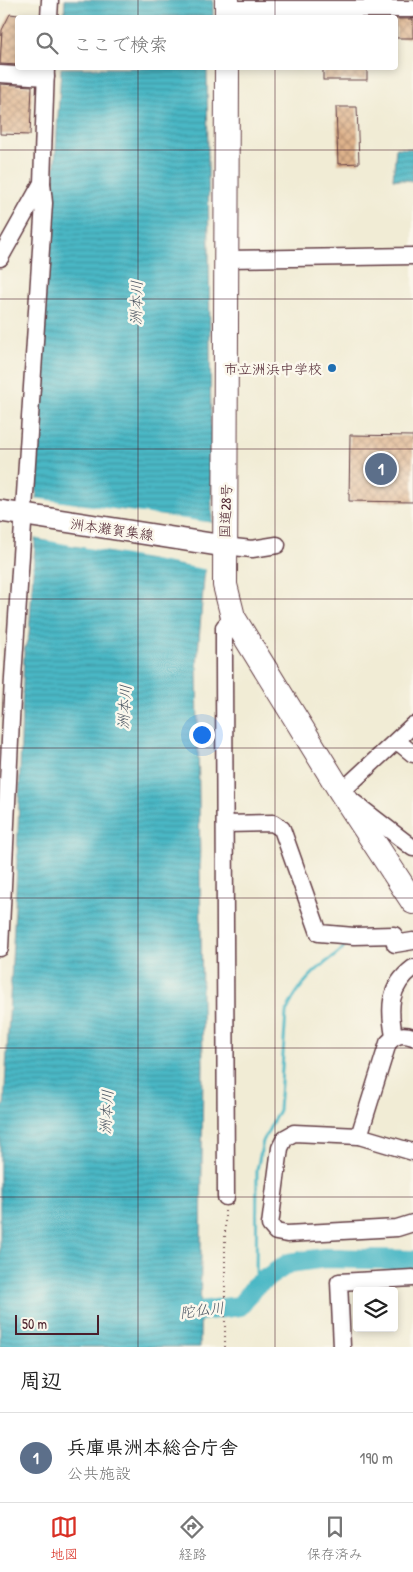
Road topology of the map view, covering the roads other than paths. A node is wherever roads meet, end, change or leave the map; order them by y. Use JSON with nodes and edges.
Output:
{"nodes":[{"id":1,"x":50,"y":0,"type":"edge"},
{"id":2,"x":227,"y":9,"type":"edge"},
{"id":3,"x":413,"y":9,"type":"edge"},
{"id":4,"x":49,"y":15,"type":"edge"},
{"id":5,"x":227,"y":70,"type":"edge"},
{"id":6,"x":46,"y":72,"type":"edge"},
{"id":7,"x":0,"y":74,"type":"edge"},
{"id":8,"x":42,"y":183,"type":"junction"},
{"id":9,"x":413,"y":256,"type":"edge"},
{"id":10,"x":0,"y":258,"type":"edge"},
{"id":11,"x":226,"y":259,"type":"junction"},
{"id":12,"x":0,"y":512,"type":"edge"},
{"id":13,"x":24,"y":516,"type":"junction"},
{"id":14,"x":219,"y":545,"type":"junction"},
{"id":15,"x":277,"y":545,"type":"dead end"},
{"id":16,"x":232,"y":617,"type":"junction"},
{"id":17,"x":7,"y":676,"type":"edge"},
{"id":18,"x":413,"y":725,"type":"edge"},
{"id":19,"x":397,"y":741,"type":"junction"},
{"id":20,"x":413,"y":754,"type":"edge"},
{"id":21,"x":342,"y":793,"type":"junction"},
{"id":22,"x":226,"y":824,"type":"junction"},
{"id":23,"x":413,"y":848,"type":"edge"},
{"id":24,"x":413,"y":902,"type":"edge"},
{"id":25,"x":413,"y":941,"type":"edge"},
{"id":26,"x":0,"y":948,"type":"edge"},
{"id":27,"x":413,"y":968,"type":"edge"},
{"id":28,"x":394,"y":1036,"type":"junction"},
{"id":29,"x":413,"y":1037,"type":"edge"},
{"id":30,"x":359,"y":1136,"type":"junction"},
{"id":31,"x":413,"y":1152,"type":"edge"},
{"id":32,"x":226,"y":1197,"type":"dead end"},
{"id":33,"x":413,"y":1223,"type":"edge"},
{"id":34,"x":413,"y":1278,"type":"edge"},
{"id":35,"x":342,"y":1347,"type":"edge"}],
"edges":[{"from":1,"to":4,"type":"street"},
{"from":2,"to":3,"type":"street"},
{"from":5,"to":11,"type":"highway","name":"国道28号"},
{"from":6,"to":7,"type":"street"},
{"from":6,"to":8,"type":"street"},
{"from":8,"to":10,"type":"street"},
{"from":8,"to":13,"type":"street"},
{"from":9,"to":11,"type":"street"},
{"from":11,"to":14,"type":"highway","name":"国道28号"},
{"from":12,"to":13,"type":"main road","name":"洲本灘賀集線"},
{"from":13,"to":14,"type":"main road","name":"洲本灘賀集線"},
{"from":13,"to":17,"type":"street"},
{"from":14,"to":15,"type":"street"},
{"from":14,"to":16,"type":"highway","name":"国道28号"},
{"from":16,"to":21,"type":"highway","name":"国道28号"},
{"from":16,"to":22,"type":"street"},
{"from":17,"to":26,"type":"street"},
{"from":18,"to":19,"type":"street"},
{"from":19,"to":20,"type":"street"},
{"from":19,"to":21,"type":"street"},
{"from":21,"to":23,"type":"street"},
{"from":21,"to":24,"type":"highway","name":"国道28号"},
{"from":22,"to":25,"type":"street"},
{"from":22,"to":32,"type":"street"},
{"from":27,"to":28,"type":"street"},
{"from":28,"to":29,"type":"street"},
{"from":28,"to":30,"type":"street"},
{"from":30,"to":31,"type":"street"},
{"from":30,"to":33,"type":"street"},
{"from":34,"to":35,"type":"street"}]}
